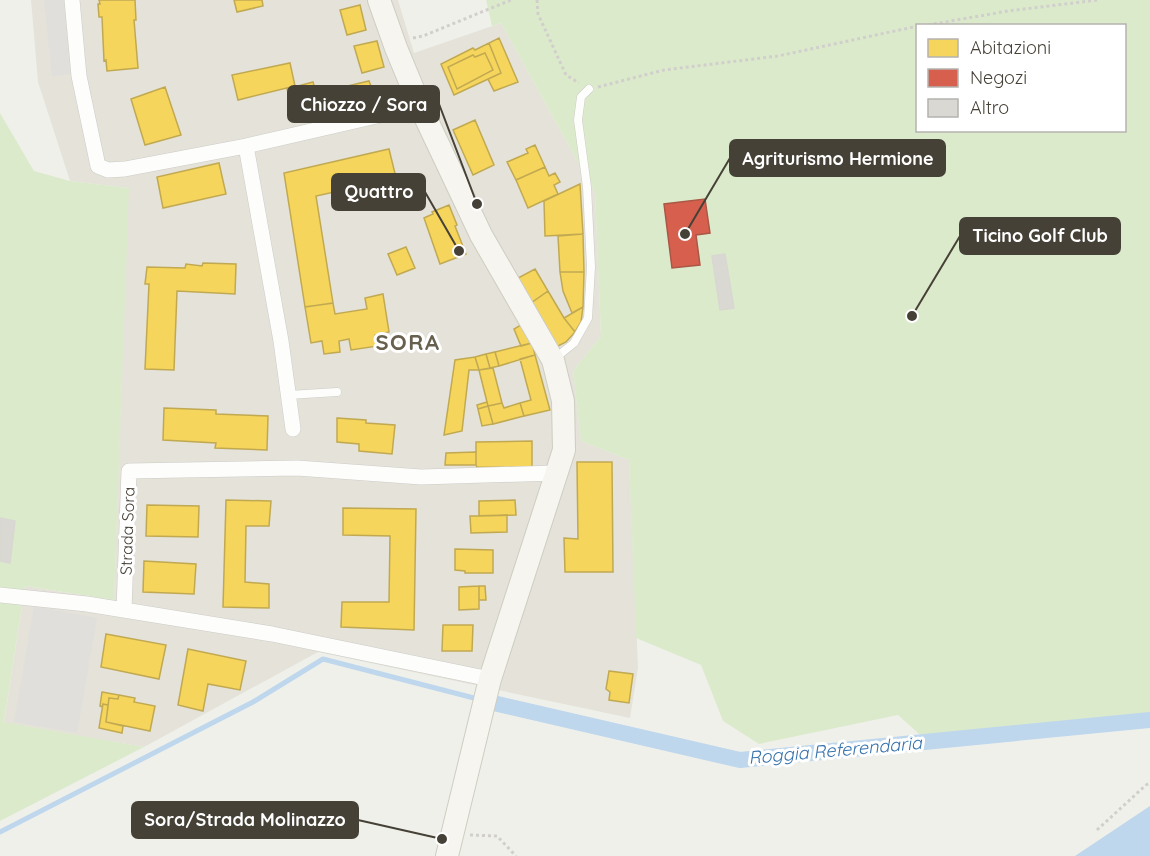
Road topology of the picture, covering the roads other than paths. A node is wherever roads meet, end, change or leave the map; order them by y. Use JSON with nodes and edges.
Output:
{"nodes":[{"id":1,"x":72,"y":0,"type":"edge"},
{"id":2,"x":379,"y":0,"type":"edge"},
{"id":3,"x":589,"y":89,"type":"road end"},
{"id":4,"x":420,"y":106,"type":"junction"},
{"id":5,"x":246,"y":146,"type":"junction"},
{"id":6,"x":553,"y":360,"type":"junction"},
{"id":7,"x":337,"y":392,"type":"dead end"},
{"id":8,"x":289,"y":395,"type":"junction"},
{"id":9,"x":293,"y":429,"type":"dead end"},
{"id":10,"x":556,"y":472,"type":"junction"},
{"id":11,"x":0,"y":595,"type":"edge"},
{"id":12,"x":124,"y":610,"type":"junction"},
{"id":13,"x":490,"y":679,"type":"junction"},
{"id":14,"x":447,"y":853,"type":"edge"}],
"edges":[{"from":1,"to":5,"type":"street"},
{"from":2,"to":4,"type":"street"},
{"from":3,"to":6,"type":"lane"},
{"from":4,"to":5,"type":"street"},
{"from":4,"to":6,"type":"street"},
{"from":5,"to":8,"type":"street"},
{"from":6,"to":10,"type":"street"},
{"from":7,"to":8,"type":"lane"},
{"from":8,"to":9,"type":"street"},
{"from":10,"to":12,"type":"street","name":"Strada Sora"},
{"from":10,"to":13,"type":"street"},
{"from":11,"to":12,"type":"street"},
{"from":12,"to":13,"type":"street"},
{"from":13,"to":14,"type":"street"}]}
